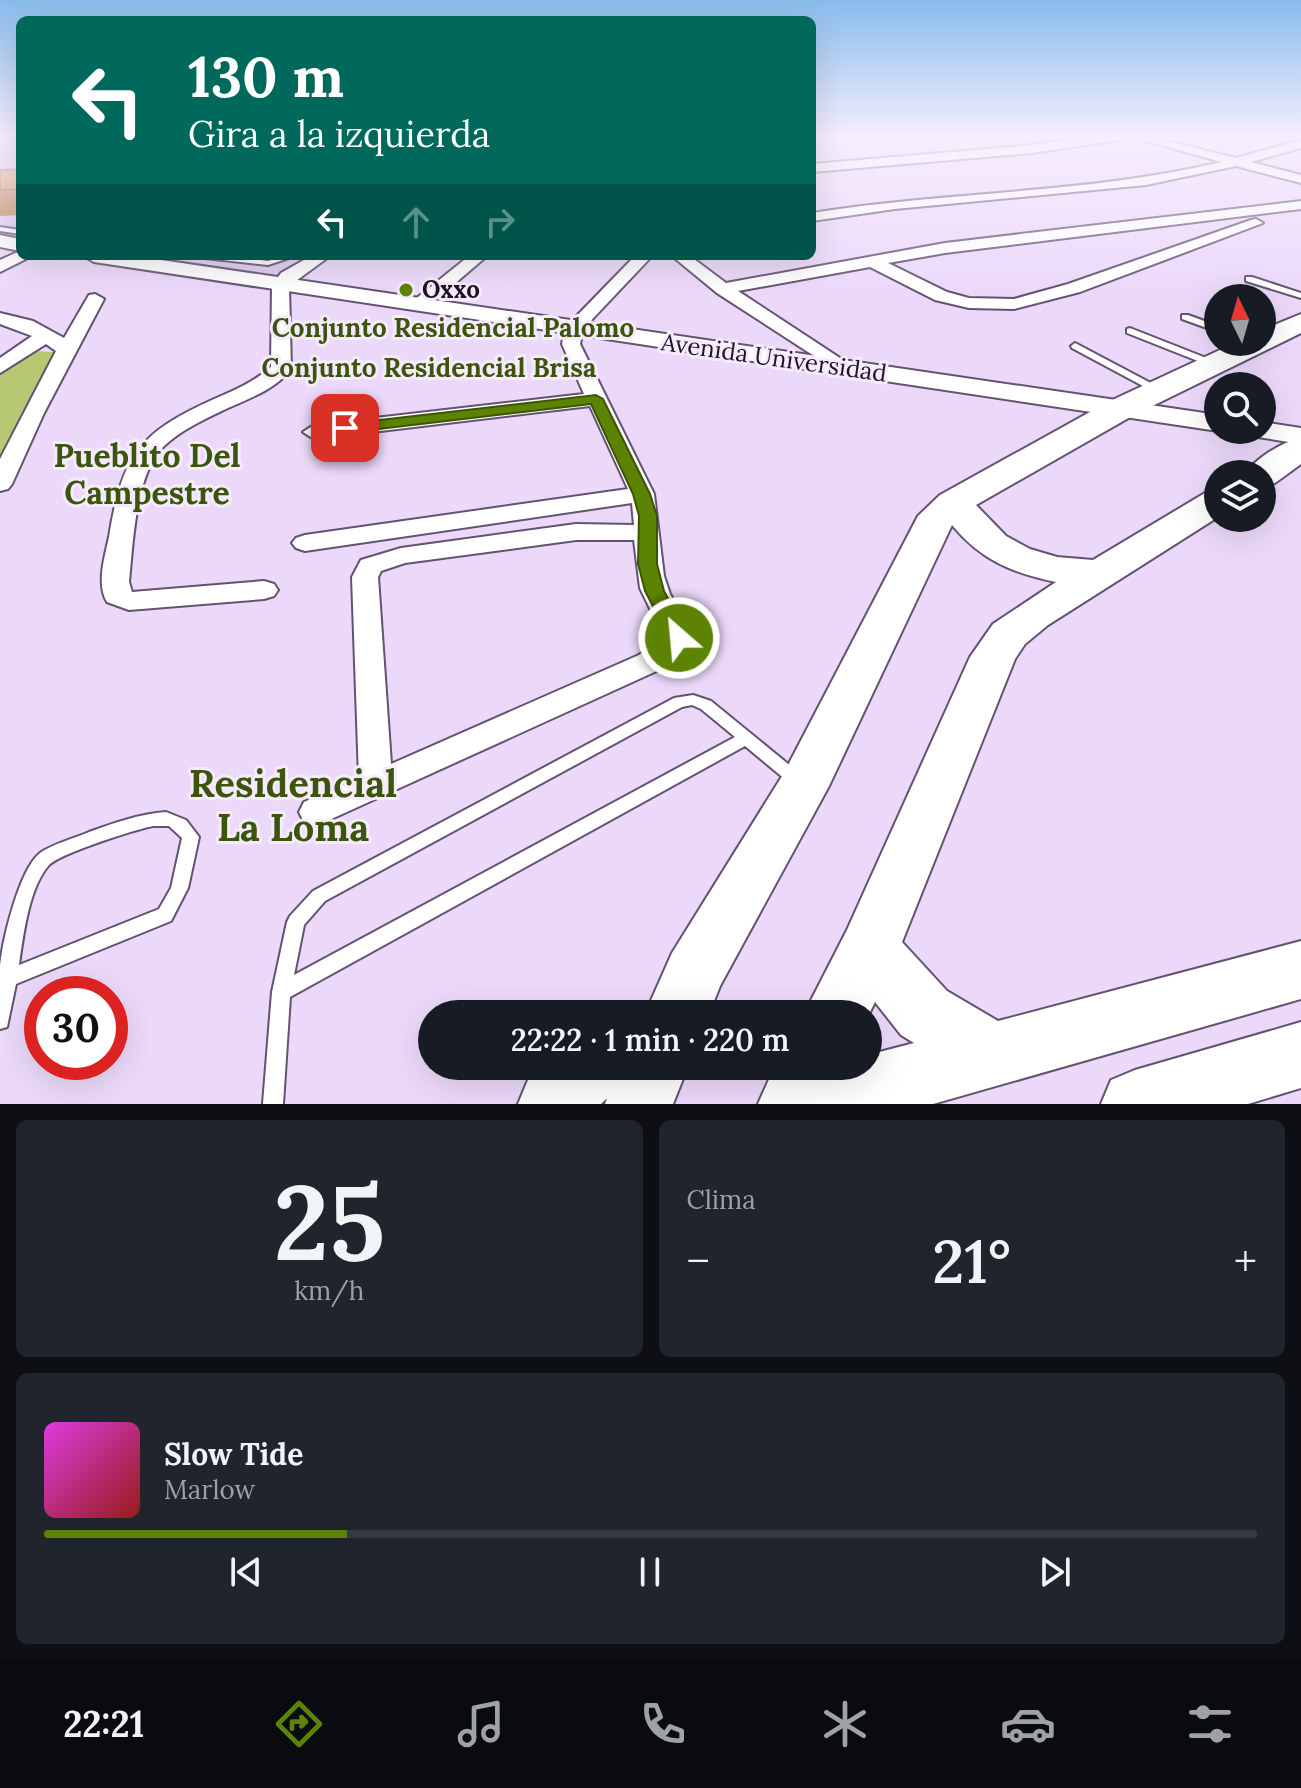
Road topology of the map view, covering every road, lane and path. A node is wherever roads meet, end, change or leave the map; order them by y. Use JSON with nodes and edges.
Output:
{"nodes":[{"id":1,"x":1076,"y":188,"type":"edge"},
{"id":2,"x":1299,"y":206,"type":"edge"},
{"id":3,"x":816,"y":216,"type":"edge"},
{"id":4,"x":1227,"y":216,"type":"junction"},
{"id":5,"x":1251,"y":225,"type":"junction"},
{"id":6,"x":149,"y":260,"type":"edge"},
{"id":7,"x":245,"y":260,"type":"edge"},
{"id":8,"x":278,"y":260,"type":"edge"},
{"id":9,"x":315,"y":260,"type":"edge"},
{"id":10,"x":474,"y":260,"type":"edge"},
{"id":11,"x":640,"y":260,"type":"edge"},
{"id":12,"x":685,"y":260,"type":"edge"},
{"id":13,"x":871,"y":261,"type":"junction"},
{"id":14,"x":1249,"y":279,"type":"dead end"},
{"id":15,"x":280,"y":285,"type":"junction"},
{"id":16,"x":723,"y":289,"type":"junction"},
{"id":17,"x":1301,"y":296,"type":"edge"},
{"id":18,"x":95,"y":299,"type":"dead end"},
{"id":19,"x":419,"y":305,"type":"junction"},
{"id":20,"x":1185,"y":317,"type":"dead end"},
{"id":21,"x":0,"y":318,"type":"edge"},
{"id":22,"x":1204,"y":324,"type":"edge"},
{"id":23,"x":574,"y":328,"type":"junction"},
{"id":24,"x":1130,"y":331,"type":"dead end"},
{"id":25,"x":44,"y":336,"type":"junction"},
{"id":26,"x":1075,"y":346,"type":"dead end"},
{"id":27,"x":66,"y":351,"type":"junction"},
{"id":28,"x":1232,"y":356,"type":"edge"},
{"id":29,"x":1216,"y":365,"type":"junction"},
{"id":30,"x":0,"y":367,"type":"edge"},
{"id":31,"x":842,"y":368,"type":"junction"},
{"id":32,"x":596,"y":399,"type":"junction"},
{"id":33,"x":1140,"y":400,"type":"junction"},
{"id":34,"x":1204,"y":419,"type":"edge"},
{"id":35,"x":314,"y":432,"type":"dead end"},
{"id":36,"x":1276,"y":432,"type":"edge"},
{"id":37,"x":1301,"y":436,"type":"edge"},
{"id":38,"x":1301,"y":448,"type":"edge"},
{"id":39,"x":1276,"y":465,"type":"edge"},
{"id":40,"x":0,"y":484,"type":"edge"},
{"id":41,"x":642,"y":494,"type":"junction"},
{"id":42,"x":953,"y":503,"type":"junction"},
{"id":43,"x":1204,"y":509,"type":"edge"},
{"id":44,"x":647,"y":533,"type":"junction"},
{"id":45,"x":305,"y":543,"type":"dead end"},
{"id":46,"x":1099,"y":573,"type":"junction"},
{"id":47,"x":264,"y":590,"type":"dead end"},
{"id":48,"x":745,"y":739,"type":"junction"},
{"id":49,"x":376,"y":786,"type":"junction"},
{"id":50,"x":803,"y":786,"type":"junction"},
{"id":51,"x":316,"y":812,"type":"dead end"},
{"id":52,"x":869,"y":949,"type":"junction"},
{"id":53,"x":1301,"y":970,"type":"edge"},
{"id":54,"x":8,"y":978,"type":"junction"},
{"id":55,"x":281,"y":992,"type":"junction"},
{"id":56,"x":674,"y":1000,"type":"edge"},
{"id":57,"x":843,"y":1000,"type":"edge"},
{"id":58,"x":0,"y":1020,"type":"edge"},
{"id":59,"x":992,"y":1054,"type":"junction"},
{"id":60,"x":1301,"y":1055,"type":"edge"},
{"id":61,"x":577,"y":1080,"type":"edge"},
{"id":62,"x":649,"y":1080,"type":"edge"},
{"id":63,"x":804,"y":1080,"type":"edge"},
{"id":64,"x":273,"y":1104,"type":"edge"},
{"id":65,"x":552,"y":1104,"type":"edge"},
{"id":66,"x":639,"y":1104,"type":"edge"},
{"id":67,"x":792,"y":1104,"type":"edge"},
{"id":68,"x":813,"y":1104,"type":"edge"},
{"id":69,"x":1135,"y":1104,"type":"edge"}],
"edges":[{"from":1,"to":3,"type":"street"},
{"from":2,"to":4,"type":"street"},
{"from":2,"to":5,"type":"street"},
{"from":4,"to":5,"type":"street"},
{"from":4,"to":13,"type":"street"},
{"from":5,"to":13,"type":"street"},
{"from":6,"to":15,"type":"street","name":"Avenida Universidad"},
{"from":7,"to":8,"type":"lane"},
{"from":9,"to":15,"type":"street"},
{"from":10,"to":19,"type":"street"},
{"from":11,"to":23,"type":"street"},
{"from":12,"to":16,"type":"street"},
{"from":13,"to":16,"type":"street"},
{"from":14,"to":17,"type":"lane"},
{"from":15,"to":19,"type":"street","name":"Avenida Universidad"},
{"from":15,"to":47,"type":"street"},
{"from":16,"to":31,"type":"street"},
{"from":18,"to":27,"type":"street"},
{"from":19,"to":23,"type":"street","name":"Avenida Universidad"},
{"from":20,"to":22,"type":"lane"},
{"from":21,"to":25,"type":"street"},
{"from":23,"to":31,"type":"street","name":"Avenida Universidad"},
{"from":23,"to":32,"type":"street"},
{"from":24,"to":29,"type":"lane"},
{"from":25,"to":27,"type":"street"},
{"from":25,"to":30,"type":"street"},
{"from":26,"to":33,"type":"lane"},
{"from":27,"to":40,"type":"street"},
{"from":28,"to":29,"type":"main road"},
{"from":29,"to":33,"type":"main road"},
{"from":31,"to":33,"type":"street","name":"Avenida Universidad"},
{"from":32,"to":35,"type":"street"},
{"from":32,"to":41,"type":"street"},
{"from":33,"to":34,"type":"street","name":"Avenida Universidad"},
{"from":33,"to":42,"type":"main road"},
{"from":36,"to":37,"type":"street"},
{"from":38,"to":39,"type":"main road"},
{"from":41,"to":44,"type":"street"},
{"from":41,"to":45,"type":"street"},
{"from":42,"to":46,"type":"main road"},
{"from":42,"to":50,"type":"main road"},
{"from":43,"to":46,"type":"main road"},
{"from":44,"to":49,"type":"street"},
{"from":44,"to":49,"type":"street"},
{"from":46,"to":52,"type":"main road"},
{"from":48,"to":50,"type":"lane"},
{"from":48,"to":55,"type":"lane"},
{"from":48,"to":55,"type":"lane"},
{"from":49,"to":51,"type":"street"},
{"from":50,"to":56,"type":"main road"},
{"from":52,"to":57,"type":"main road"},
{"from":52,"to":59,"type":"main road"},
{"from":53,"to":59,"type":"main road"},
{"from":54,"to":54,"type":"lane"},
{"from":54,"to":58,"type":"lane"},
{"from":55,"to":64,"type":"lane"},
{"from":59,"to":68,"type":"main road"},
{"from":60,"to":69,"type":"main road"},
{"from":61,"to":65,"type":"main road"},
{"from":62,"to":66,"type":"main road"},
{"from":63,"to":67,"type":"main road"}]}
